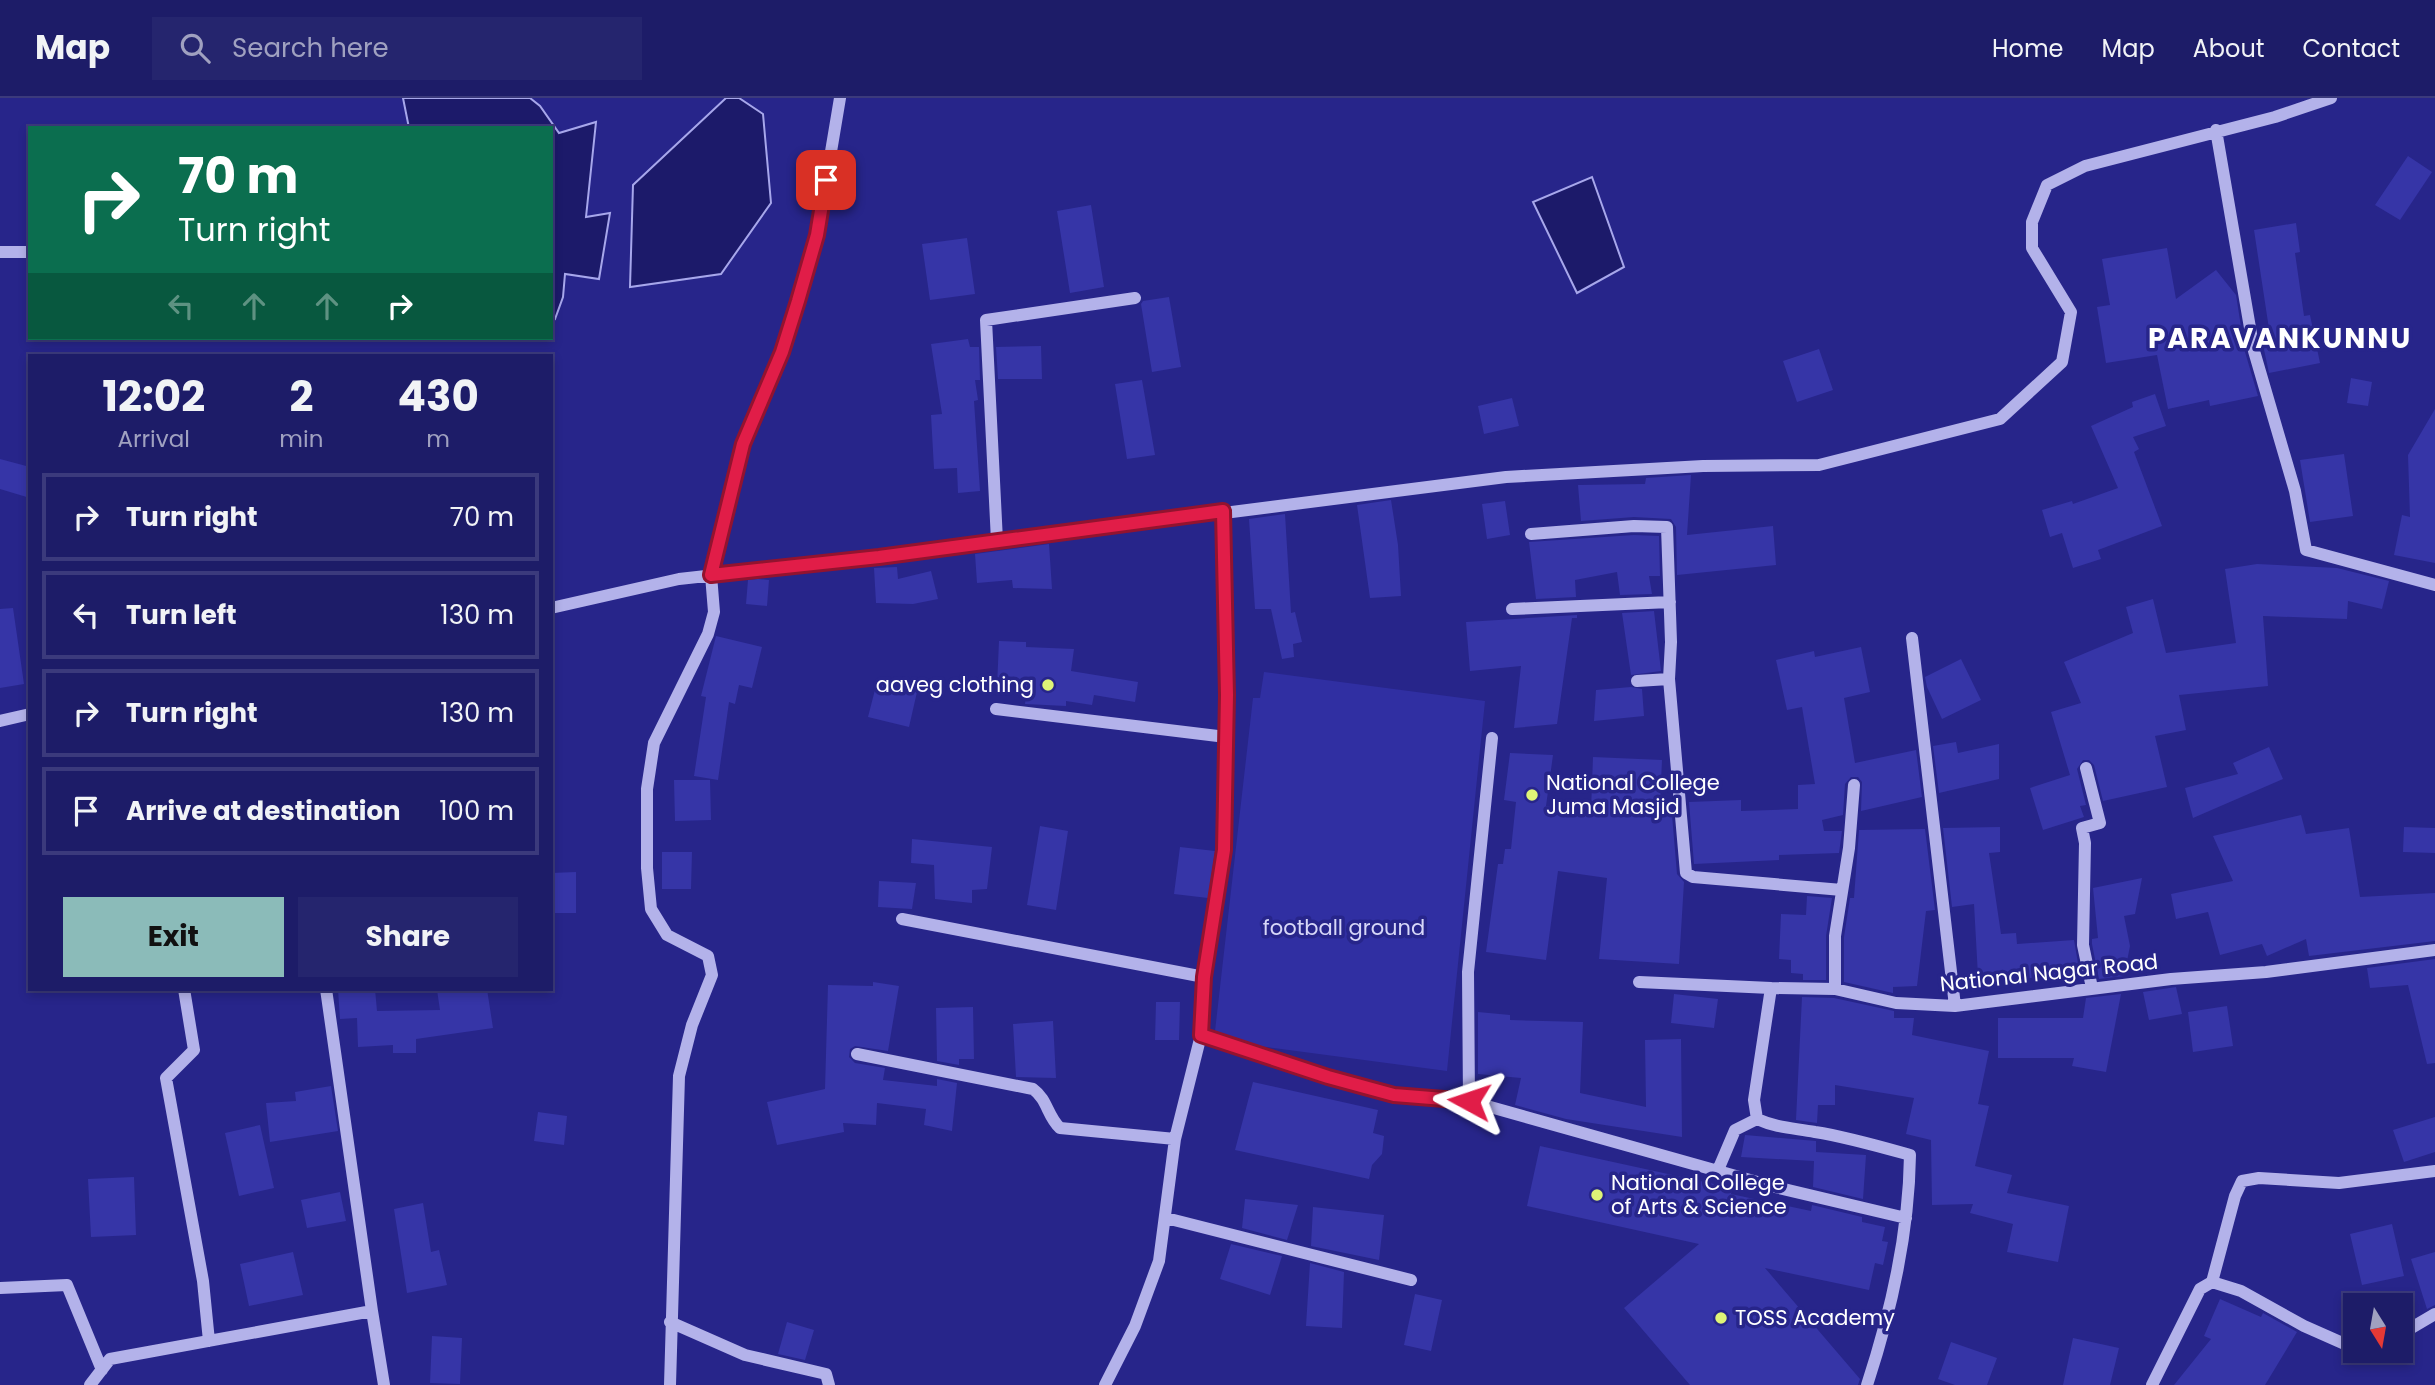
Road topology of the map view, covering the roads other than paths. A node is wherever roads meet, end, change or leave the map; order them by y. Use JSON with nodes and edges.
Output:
{"nodes":[{"id":1,"x":840,"y":98,"type":"edge"},
{"id":2,"x":2331,"y":98,"type":"edge"},
{"id":3,"x":2216,"y":130,"type":"junction"},
{"id":4,"x":0,"y":252,"type":"edge"},
{"id":5,"x":28,"y":252,"type":"edge"},
{"id":6,"x":1135,"y":298,"type":"dead end"},
{"id":7,"x":1223,"y":511,"type":"junction"},
{"id":8,"x":1531,"y":534,"type":"dead end"},
{"id":9,"x":997,"y":541,"type":"junction"},
{"id":10,"x":711,"y":575,"type":"junction"},
{"id":11,"x":2435,"y":585,"type":"edge"},
{"id":12,"x":1670,"y":602,"type":"junction"},
{"id":13,"x":553,"y":608,"type":"edge"},
{"id":14,"x":1512,"y":609,"type":"dead end"},
{"id":15,"x":1912,"y":638,"type":"dead end"},
{"id":16,"x":1669,"y":679,"type":"junction"},
{"id":17,"x":1637,"y":681,"type":"dead end"},
{"id":18,"x":996,"y":709,"type":"dead end"},
{"id":19,"x":28,"y":714,"type":"edge"},
{"id":20,"x":0,"y":721,"type":"edge"},
{"id":21,"x":1226,"y":737,"type":"junction"},
{"id":22,"x":1492,"y":738,"type":"dead end"},
{"id":23,"x":2086,"y":768,"type":"dead end"},
{"id":24,"x":1854,"y":785,"type":"dead end"},
{"id":25,"x":1842,"y":890,"type":"junction"},
{"id":26,"x":902,"y":919,"type":"dead end"},
{"id":27,"x":2435,"y":950,"type":"edge"},
{"id":28,"x":1204,"y":977,"type":"junction"},
{"id":29,"x":1639,"y":982,"type":"dead end"},
{"id":30,"x":1770,"y":988,"type":"junction"},
{"id":31,"x":2092,"y":988,"type":"junction"},
{"id":32,"x":1835,"y":989,"type":"junction"},
{"id":33,"x":184,"y":991,"type":"edge"},
{"id":34,"x":326,"y":991,"type":"edge"},
{"id":35,"x":1955,"y":1006,"type":"junction"},
{"id":36,"x":1201,"y":1035,"type":"junction"},
{"id":37,"x":857,"y":1054,"type":"dead end"},
{"id":38,"x":1469,"y":1101,"type":"junction"},
{"id":39,"x":1757,"y":1119,"type":"junction"},
{"id":40,"x":1175,"y":1139,"type":"junction"},
{"id":41,"x":1718,"y":1170,"type":"junction"},
{"id":42,"x":2435,"y":1171,"type":"edge"},
{"id":43,"x":1166,"y":1218,"type":"junction"},
{"id":44,"x":1906,"y":1218,"type":"junction"},
{"id":45,"x":1411,"y":1280,"type":"dead end"},
{"id":46,"x":2211,"y":1282,"type":"junction"},
{"id":47,"x":0,"y":1288,"type":"edge"},
{"id":48,"x":372,"y":1311,"type":"junction"},
{"id":49,"x":2435,"y":1314,"type":"edge"},
{"id":50,"x":670,"y":1322,"type":"junction"},
{"id":51,"x":2413,"y":1327,"type":"edge"},
{"id":52,"x":209,"y":1341,"type":"junction"},
{"id":53,"x":2343,"y":1343,"type":"edge"},
{"id":54,"x":102,"y":1370,"type":"junction"},
{"id":55,"x":90,"y":1385,"type":"edge"},
{"id":56,"x":384,"y":1385,"type":"edge"},
{"id":57,"x":670,"y":1385,"type":"edge"},
{"id":58,"x":829,"y":1385,"type":"edge"},
{"id":59,"x":1105,"y":1385,"type":"edge"},
{"id":60,"x":1867,"y":1385,"type":"edge"},
{"id":61,"x":2152,"y":1385,"type":"edge"}],
"edges":[{"from":1,"to":10,"type":"street"},
{"from":2,"to":3,"type":"street"},
{"from":3,"to":7,"type":"street"},
{"from":3,"to":11,"type":"street"},
{"from":4,"to":5,"type":"street"},
{"from":6,"to":9,"type":"street"},
{"from":7,"to":9,"type":"street"},
{"from":7,"to":21,"type":"street"},
{"from":8,"to":12,"type":"street"},
{"from":9,"to":10,"type":"street"},
{"from":10,"to":13,"type":"street"},
{"from":10,"to":50,"type":"street"},
{"from":12,"to":14,"type":"street"},
{"from":12,"to":16,"type":"street"},
{"from":15,"to":35,"type":"street"},
{"from":16,"to":17,"type":"street"},
{"from":16,"to":25,"type":"street"},
{"from":18,"to":21,"type":"street"},
{"from":19,"to":20,"type":"street"},
{"from":21,"to":28,"type":"street"},
{"from":22,"to":38,"type":"street"},
{"from":23,"to":31,"type":"street"},
{"from":24,"to":25,"type":"street"},
{"from":25,"to":32,"type":"street"},
{"from":26,"to":28,"type":"street"},
{"from":27,"to":31,"type":"street","name":"National Nagar Road"},
{"from":28,"to":36,"type":"street"},
{"from":29,"to":30,"type":"street","name":"National Nagar Road"},
{"from":30,"to":32,"type":"street","name":"National Nagar Road"},
{"from":30,"to":39,"type":"street"},
{"from":31,"to":35,"type":"street","name":"National Nagar Road"},
{"from":32,"to":35,"type":"street","name":"National Nagar Road"},
{"from":33,"to":52,"type":"street"},
{"from":34,"to":48,"type":"street"},
{"from":36,"to":38,"type":"street"},
{"from":36,"to":40,"type":"street"},
{"from":37,"to":40,"type":"street"},
{"from":38,"to":41,"type":"street"},
{"from":39,"to":41,"type":"street"},
{"from":39,"to":44,"type":"street"},
{"from":40,"to":43,"type":"street"},
{"from":41,"to":44,"type":"street"},
{"from":42,"to":46,"type":"street"},
{"from":43,"to":45,"type":"street"},
{"from":43,"to":59,"type":"street"},
{"from":44,"to":60,"type":"street"},
{"from":46,"to":53,"type":"street"},
{"from":46,"to":61,"type":"street"},
{"from":47,"to":54,"type":"street"},
{"from":48,"to":52,"type":"street"},
{"from":48,"to":56,"type":"street"},
{"from":49,"to":51,"type":"street"},
{"from":50,"to":57,"type":"street"},
{"from":50,"to":58,"type":"street"},
{"from":52,"to":54,"type":"street"},
{"from":54,"to":55,"type":"street"}]}
